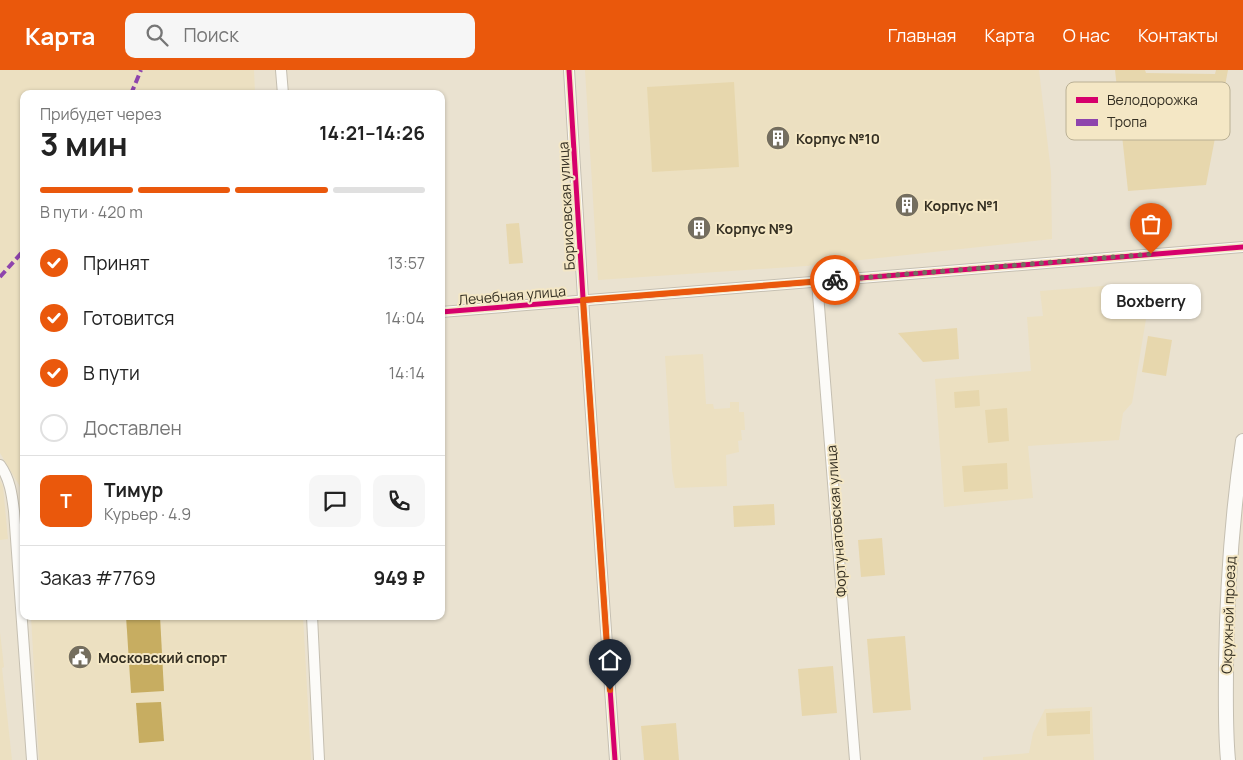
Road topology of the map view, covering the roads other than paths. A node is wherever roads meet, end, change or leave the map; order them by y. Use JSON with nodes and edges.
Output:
{"nodes":[{"id":1,"x":282,"y":70,"type":"edge"},
{"id":2,"x":569,"y":70,"type":"edge"},
{"id":3,"x":283,"y":90,"type":"edge"},
{"id":4,"x":1243,"y":247,"type":"edge"},
{"id":5,"x":817,"y":281,"type":"junction"},
{"id":6,"x":583,"y":300,"type":"junction"},
{"id":7,"x":445,"y":312,"type":"edge"},
{"id":8,"x":1243,"y":441,"type":"edge"},
{"id":9,"x":0,"y":466,"type":"edge"},
{"id":10,"x":20,"y":600,"type":"edge"},
{"id":11,"x":22,"y":620,"type":"edge"},
{"id":12,"x":312,"y":620,"type":"edge"},
{"id":13,"x":32,"y":760,"type":"edge"},
{"id":14,"x":319,"y":760,"type":"edge"},
{"id":15,"x":615,"y":760,"type":"edge"},
{"id":16,"x":855,"y":760,"type":"edge"},
{"id":17,"x":1228,"y":760,"type":"edge"}],
"edges":[{"from":1,"to":3,"type":"street"},
{"from":2,"to":6,"type":"street","name":"Борисовская улица"},
{"from":4,"to":5,"type":"street","name":"Лечебная улица"},
{"from":5,"to":6,"type":"street","name":"Лечебная улица"},
{"from":5,"to":16,"type":"street","name":"Фортунатовская улица"},
{"from":6,"to":7,"type":"street","name":"Лечебная улица"},
{"from":6,"to":15,"type":"street","name":"Борисовская улица"},
{"from":8,"to":17,"type":"street","name":"Окружной проезд"},
{"from":9,"to":10,"type":"street"},
{"from":11,"to":13,"type":"street"},
{"from":12,"to":14,"type":"street"}]}
